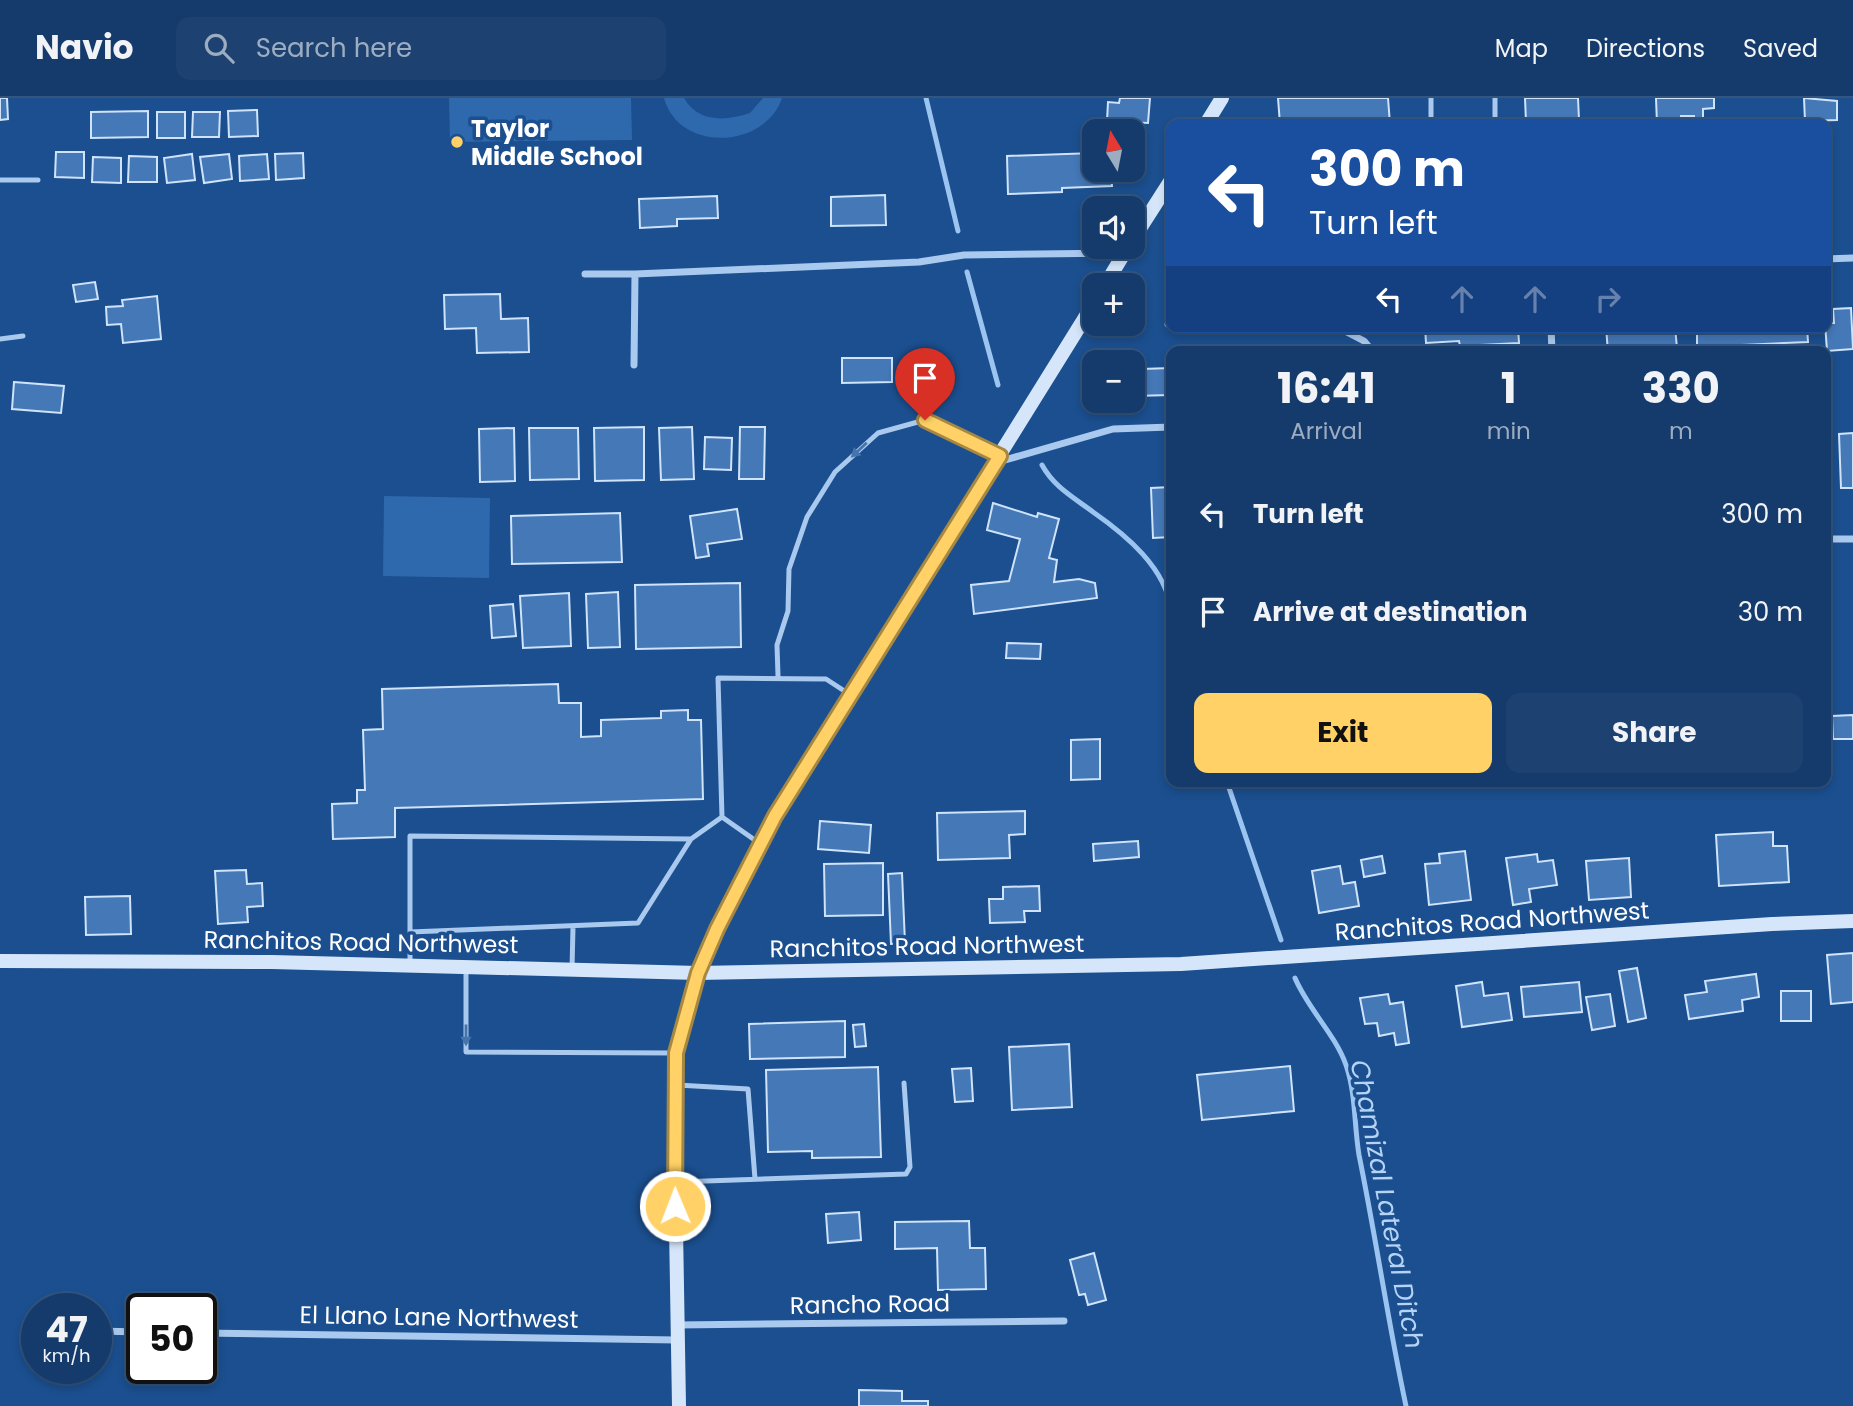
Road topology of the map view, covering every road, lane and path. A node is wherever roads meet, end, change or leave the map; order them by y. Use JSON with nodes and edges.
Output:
{"nodes":[{"id":1,"x":1222,"y":98,"type":"edge"},
{"id":2,"x":1431,"y":98,"type":"edge"},
{"id":3,"x":1495,"y":98,"type":"edge"},
{"id":4,"x":1209,"y":119,"type":"edge"},
{"id":5,"x":1431,"y":119,"type":"edge"},
{"id":6,"x":1495,"y":119,"type":"edge"},
{"id":7,"x":0,"y":180,"type":"edge"},
{"id":8,"x":38,"y":180,"type":"dead end"},
{"id":9,"x":1165,"y":198,"type":"edge"},
{"id":10,"x":1145,"y":224,"type":"edge"},
{"id":11,"x":1082,"y":249,"type":"edge"},
{"id":12,"x":1853,"y":258,"type":"edge"},
{"id":13,"x":1831,"y":259,"type":"edge"},
{"id":14,"x":585,"y":274,"type":"dead end"},
{"id":15,"x":635,"y":274,"type":"junction"},
{"id":16,"x":1082,"y":323,"type":"edge"},
{"id":17,"x":1349,"y":333,"type":"edge"},
{"id":18,"x":23,"y":336,"type":"dead end"},
{"id":19,"x":0,"y":339,"type":"edge"},
{"id":20,"x":1368,"y":346,"type":"edge"},
{"id":21,"x":634,"y":365,"type":"dead end"},
{"id":22,"x":1166,"y":427,"type":"edge"},
{"id":23,"x":999,"y":459,"type":"junction"},
{"id":24,"x":1853,"y":539,"type":"edge"},
{"id":25,"x":1831,"y":540,"type":"edge"},
{"id":26,"x":778,"y":676,"type":"junction"},
{"id":27,"x":851,"y":695,"type":"junction"},
{"id":28,"x":722,"y":817,"type":"junction"},
{"id":29,"x":691,"y":839,"type":"junction"},
{"id":30,"x":760,"y":844,"type":"junction"},
{"id":31,"x":1853,"y":921,"type":"edge"},
{"id":32,"x":573,"y":927,"type":"junction"},
{"id":33,"x":410,"y":932,"type":"junction"},
{"id":34,"x":0,"y":961,"type":"edge"},
{"id":35,"x":410,"y":966,"type":"junction"},
{"id":36,"x":466,"y":967,"type":"junction"},
{"id":37,"x":572,"y":970,"type":"junction"},
{"id":38,"x":698,"y":973,"type":"junction"},
{"id":39,"x":676,"y":1053,"type":"junction"},
{"id":40,"x":904,"y":1083,"type":"dead end"},
{"id":41,"x":675,"y":1085,"type":"junction"},
{"id":42,"x":755,"y":1179,"type":"junction"},
{"id":43,"x":675,"y":1182,"type":"junction"},
{"id":44,"x":1064,"y":1321,"type":"dead end"},
{"id":45,"x":217,"y":1333,"type":"edge"},
{"id":46,"x":677,"y":1333,"type":"junction"},
{"id":47,"x":679,"y":1406,"type":"edge"}],
"edges":[{"from":1,"to":4,"type":"street"},
{"from":2,"to":5,"type":"lane"},
{"from":3,"to":6,"type":"lane"},
{"from":7,"to":8,"type":"lane"},
{"from":9,"to":10,"type":"street"},
{"from":11,"to":15,"type":"street"},
{"from":12,"to":13,"type":"street"},
{"from":14,"to":15,"type":"street"},
{"from":15,"to":21,"type":"street"},
{"from":16,"to":23,"type":"street"},
{"from":17,"to":20,"type":"street"},
{"from":18,"to":19,"type":"lane"},
{"from":22,"to":23,"type":"street"},
{"from":23,"to":26,"type":"lane","one_way":true},
{"from":23,"to":27,"type":"street"},
{"from":24,"to":25,"type":"street"},
{"from":26,"to":27,"type":"lane"},
{"from":26,"to":28,"type":"lane"},
{"from":27,"to":30,"type":"street"},
{"from":28,"to":29,"type":"lane"},
{"from":28,"to":30,"type":"lane"},
{"from":29,"to":32,"type":"lane"},
{"from":29,"to":33,"type":"lane"},
{"from":30,"to":38,"type":"street"},
{"from":31,"to":38,"type":"street","name":"Ranchitos Road Northwest"},
{"from":32,"to":33,"type":"lane"},
{"from":32,"to":37,"type":"lane"},
{"from":33,"to":35,"type":"lane"},
{"from":34,"to":35,"type":"street","name":"Ranchitos Road Northwest"},
{"from":35,"to":36,"type":"street","name":"Ranchitos Road Northwest"},
{"from":36,"to":37,"type":"street","name":"Ranchitos Road Northwest"},
{"from":36,"to":39,"type":"lane","one_way":true},
{"from":37,"to":38,"type":"street","name":"Ranchitos Road Northwest"},
{"from":38,"to":39,"type":"street"},
{"from":39,"to":41,"type":"street"},
{"from":40,"to":42,"type":"lane"},
{"from":41,"to":42,"type":"lane"},
{"from":41,"to":43,"type":"street"},
{"from":42,"to":43,"type":"lane"},
{"from":43,"to":46,"type":"street"},
{"from":44,"to":46,"type":"street","name":"Rancho Road"},
{"from":45,"to":46,"type":"street","name":"El Llano Lane Northwest"},
{"from":46,"to":47,"type":"street"}]}
